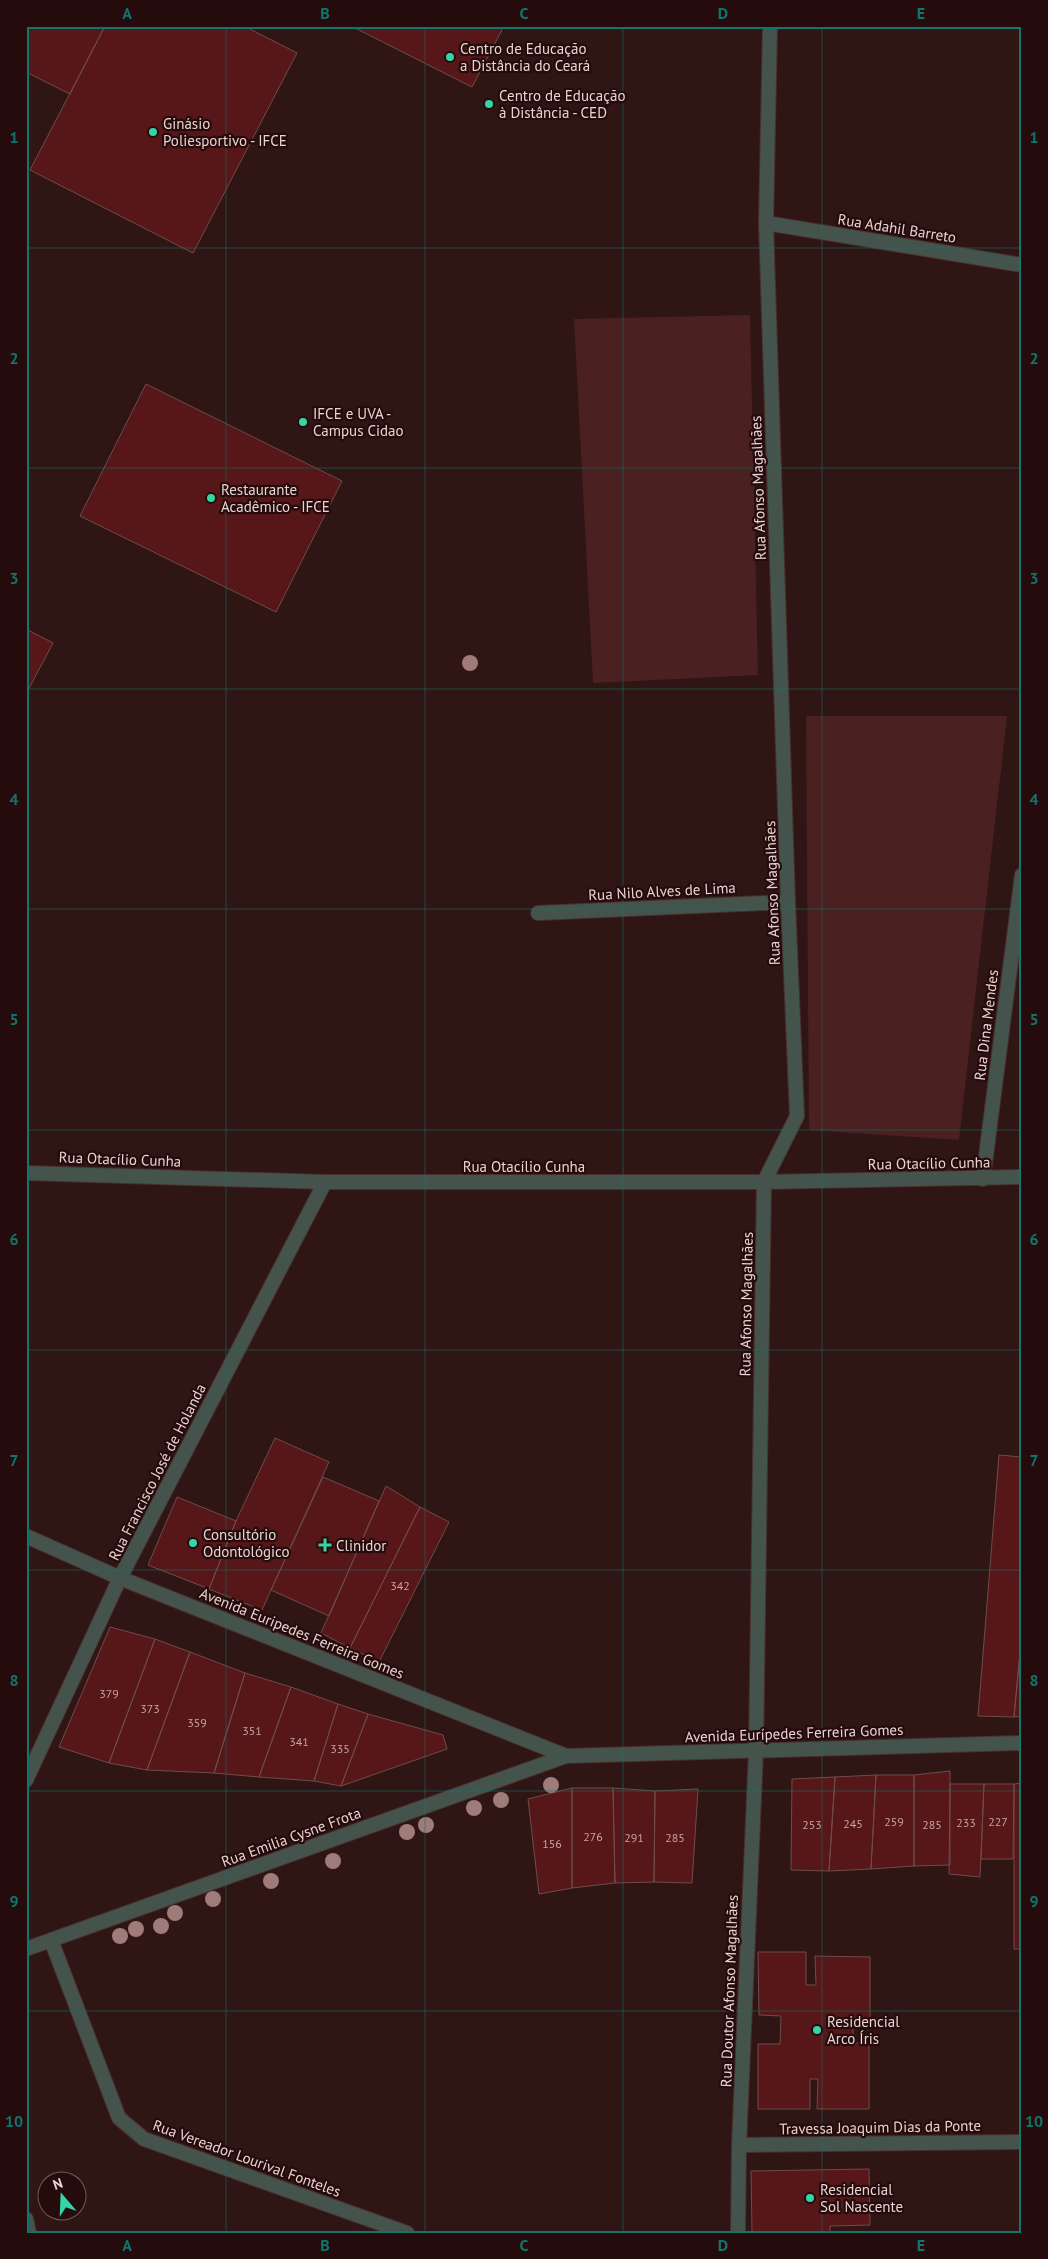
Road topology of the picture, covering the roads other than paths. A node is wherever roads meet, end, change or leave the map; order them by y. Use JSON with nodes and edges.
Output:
{"nodes":[{"id":1,"x":770,"y":26,"type":"edge"},
{"id":2,"x":766,"y":223,"type":"junction"},
{"id":3,"x":1022,"y":265,"type":"edge"},
{"id":4,"x":1022,"y":875,"type":"edge"},
{"id":5,"x":788,"y":902,"type":"junction"},
{"id":6,"x":538,"y":913,"type":"dead end"},
{"id":7,"x":26,"y":1173,"type":"edge"},
{"id":8,"x":1022,"y":1177,"type":"edge"},
{"id":9,"x":983,"y":1179,"type":"junction"},
{"id":10,"x":325,"y":1182,"type":"junction"},
{"id":11,"x":764,"y":1182,"type":"junction"},
{"id":12,"x":26,"y":1536,"type":"edge"},
{"id":13,"x":120,"y":1578,"type":"junction"},
{"id":14,"x":1022,"y":1744,"type":"edge"},
{"id":15,"x":756,"y":1751,"type":"junction"},
{"id":16,"x":566,"y":1756,"type":"junction"},
{"id":17,"x":26,"y":1780,"type":"edge"},
{"id":18,"x":51,"y":1940,"type":"junction"},
{"id":19,"x":26,"y":1949,"type":"edge"},
{"id":20,"x":1022,"y":2142,"type":"edge"},
{"id":21,"x":739,"y":2146,"type":"junction"},
{"id":22,"x":26,"y":2219,"type":"edge"},
{"id":23,"x":380,"y":2228,"type":"edge"},
{"id":24,"x":29,"y":2233,"type":"edge"},
{"id":25,"x":408,"y":2233,"type":"edge"},
{"id":26,"x":738,"y":2233,"type":"edge"}],
"edges":[{"from":1,"to":2,"type":"street","name":"Rua Afonso Magalhães"},
{"from":2,"to":3,"type":"street","name":"Rua Adahil Barreto"},
{"from":2,"to":5,"type":"street","name":"Rua Afonso Magalhães"},
{"from":4,"to":9,"type":"street","name":"Rua Dina Mendes"},
{"from":5,"to":6,"type":"street","name":"Rua Nilo Alves de Lima"},
{"from":5,"to":11,"type":"street","name":"Rua Afonso Magalhães"},
{"from":7,"to":10,"type":"street","name":"Rua Otacílio Cunha"},
{"from":8,"to":9,"type":"street","name":"Rua Otacílio Cunha"},
{"from":9,"to":11,"type":"street","name":"Rua Otacílio Cunha"},
{"from":10,"to":11,"type":"street","name":"Rua Otacílio Cunha"},
{"from":10,"to":13,"type":"street","name":"Rua Francisco José de Holanda"},
{"from":11,"to":15,"type":"street","name":"Rua Afonso Magalhães"},
{"from":12,"to":13,"type":"street","name":"Avenida Euripedes Ferreira Gomes"},
{"from":13,"to":16,"type":"street","name":"Avenida Euripedes Ferreira Gomes"},
{"from":13,"to":17,"type":"street","name":"Rua Francisco José de Holanda"},
{"from":14,"to":15,"type":"street","name":"Avenida Eurípedes Ferreira Gomes"},
{"from":15,"to":16,"type":"street","name":"Avenida Eurípedes Ferreira Gomes"},
{"from":15,"to":21,"type":"street","name":"Rua Doutor Afonso Magalhães"},
{"from":16,"to":18,"type":"street","name":"Rua Emilia Cysne Frota"},
{"from":18,"to":19,"type":"street","name":"Rua Emilia Cysne Frota"},
{"from":18,"to":23,"type":"street","name":"Rua Vereador Lourival Fonteles"},
{"from":20,"to":21,"type":"street","name":"Travessa Joaquim Dias da Ponte"},
{"from":21,"to":26,"type":"street","name":"Rua Doutor Afonso Magalhães"},
{"from":22,"to":24,"type":"street"},
{"from":23,"to":25,"type":"street","name":"Rua Vereador Lourival Fonteles"}]}
